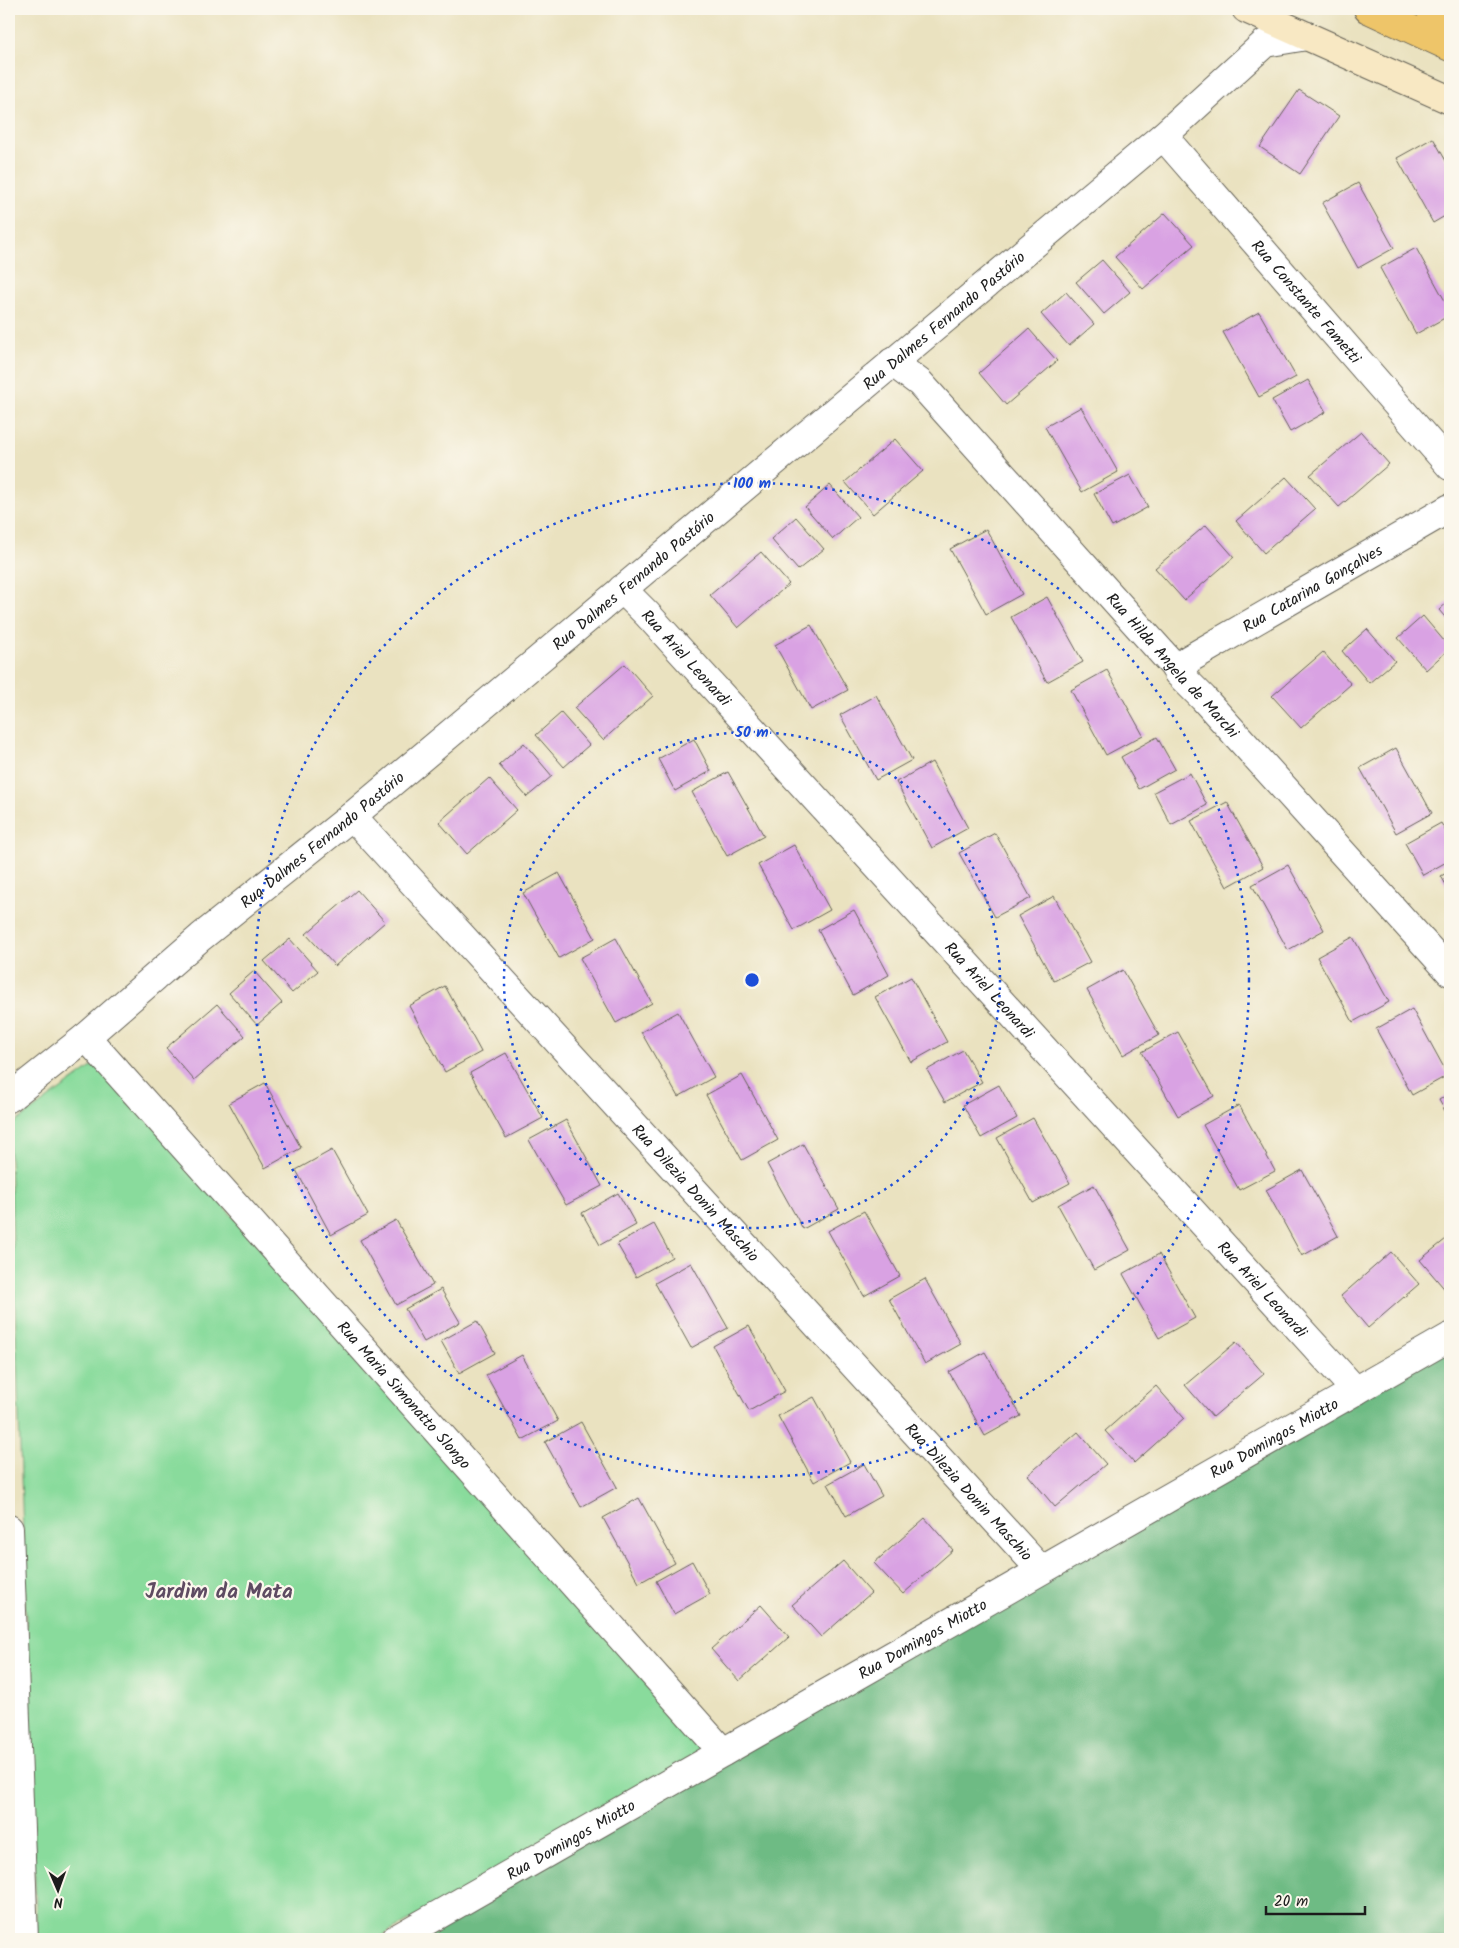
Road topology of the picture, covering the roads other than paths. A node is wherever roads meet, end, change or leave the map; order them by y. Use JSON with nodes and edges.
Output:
{"nodes":[{"id":1,"x":1246,"y":9,"type":"edge"},
{"id":2,"x":1368,"y":9,"type":"edge"},
{"id":3,"x":1430,"y":9,"type":"edge"},
{"id":4,"x":1450,"y":18,"type":"edge"},
{"id":5,"x":1307,"y":36,"type":"junction"},
{"id":6,"x":1450,"y":47,"type":"edge"},
{"id":7,"x":1450,"y":100,"type":"edge"},
{"id":8,"x":1163,"y":136,"type":"junction"},
{"id":9,"x":892,"y":362,"type":"junction"},
{"id":10,"x":1450,"y":466,"type":"edge"},
{"id":11,"x":1450,"y":508,"type":"edge"},
{"id":12,"x":622,"y":589,"type":"junction"},
{"id":13,"x":1178,"y":673,"type":"junction"},
{"id":14,"x":352,"y":816,"type":"junction"},
{"id":15,"x":1450,"y":972,"type":"edge"},
{"id":16,"x":86,"y":1037,"type":"junction"},
{"id":17,"x":9,"y":1098,"type":"edge"},
{"id":18,"x":1450,"y":1337,"type":"edge"},
{"id":19,"x":1356,"y":1391,"type":"junction"},
{"id":20,"x":9,"y":1529,"type":"edge"},
{"id":21,"x":1041,"y":1570,"type":"junction"},
{"id":22,"x":722,"y":1752,"type":"junction"},
{"id":23,"x":24,"y":1939,"type":"edge"},
{"id":24,"x":396,"y":1939,"type":"edge"}],
"edges":[{"from":1,"to":5,"type":"main road"},
{"from":2,"to":6,"type":"main road"},
{"from":3,"to":4,"type":"main road"},
{"from":5,"to":7,"type":"main road"},
{"from":5,"to":8,"type":"street","name":"Rua Dalmes Fernando Pastório"},
{"from":8,"to":9,"type":"street","name":"Rua Dalmes Fernando Pastório"},
{"from":8,"to":10,"type":"street","name":"Rua Constante Fametti"},
{"from":9,"to":12,"type":"street","name":"Rua Dalmes Fernando Pastório"},
{"from":9,"to":13,"type":"street","name":"Rua Hilda Angela de Marchi"},
{"from":11,"to":13,"type":"street","name":"Rua Catarina Gonçalves"},
{"from":12,"to":14,"type":"street","name":"Rua Dalmes Fernando Pastório"},
{"from":12,"to":19,"type":"street","name":"Rua Ariel Leonardi"},
{"from":13,"to":15,"type":"street","name":"Rua Hilda Angela de Marchi"},
{"from":14,"to":16,"type":"street","name":"Rua Dalmes Fernando Pastório"},
{"from":14,"to":21,"type":"street","name":"Rua Dilezia Donin Maschio"},
{"from":16,"to":17,"type":"street","name":"Rua Dalmes Fernando Pastório"},
{"from":16,"to":22,"type":"street","name":"Rua Maria Simonatto Slongo"},
{"from":18,"to":19,"type":"street","name":"Rua Domingos Miotto"},
{"from":19,"to":21,"type":"street","name":"Rua Domingos Miotto"},
{"from":20,"to":23,"type":"street"},
{"from":21,"to":22,"type":"street","name":"Rua Domingos Miotto"},
{"from":22,"to":24,"type":"street","name":"Rua Domingos Miotto"}]}
